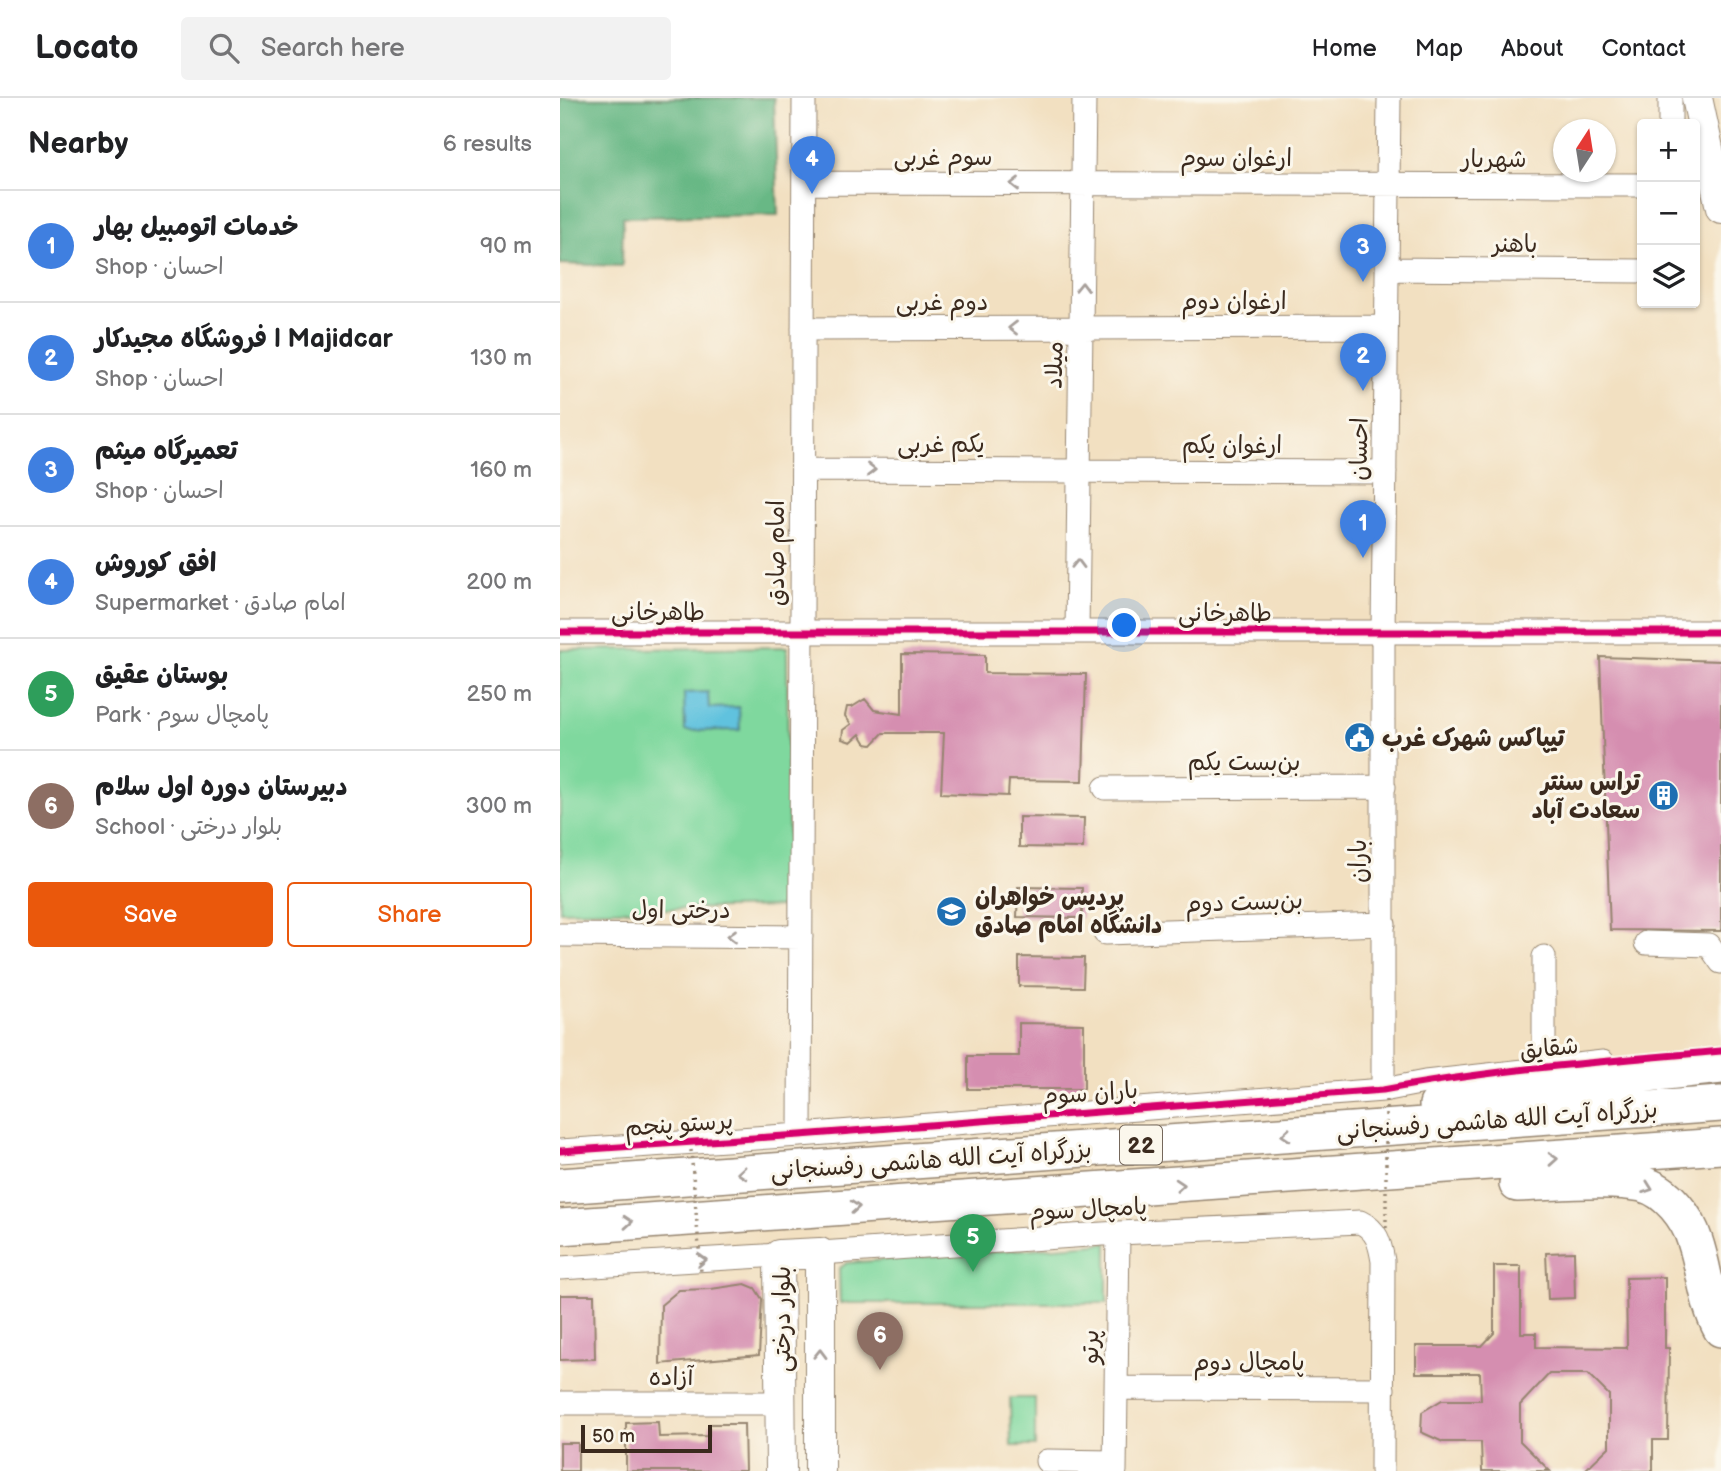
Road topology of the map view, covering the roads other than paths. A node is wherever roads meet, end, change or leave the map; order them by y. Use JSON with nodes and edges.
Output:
{"nodes":[{"id":1,"x":804,"y":98,"type":"edge"},
{"id":2,"x":1084,"y":98,"type":"edge"},
{"id":3,"x":1389,"y":98,"type":"edge"},
{"id":4,"x":1670,"y":98,"type":"edge"},
{"id":5,"x":1697,"y":98,"type":"edge"},
{"id":6,"x":1670,"y":119,"type":"edge"},
{"id":7,"x":804,"y":183,"type":"junction"},
{"id":8,"x":1083,"y":184,"type":"junction"},
{"id":9,"x":1388,"y":185,"type":"junction"},
{"id":10,"x":1637,"y":185,"type":"edge"},
{"id":11,"x":1721,"y":208,"type":"edge"},
{"id":12,"x":1387,"y":270,"type":"junction"},
{"id":13,"x":1637,"y":271,"type":"edge"},
{"id":14,"x":1387,"y":327,"type":"junction"},
{"id":15,"x":1081,"y":328,"type":"junction"},
{"id":16,"x":803,"y":329,"type":"junction"},
{"id":17,"x":803,"y":470,"type":"junction"},
{"id":18,"x":1079,"y":471,"type":"junction"},
{"id":19,"x":1385,"y":472,"type":"junction"},
{"id":20,"x":560,"y":632,"type":"edge"},
{"id":21,"x":802,"y":632,"type":"junction"},
{"id":22,"x":1077,"y":632,"type":"junction"},
{"id":23,"x":1383,"y":632,"type":"junction"},
{"id":24,"x":1721,"y":632,"type":"edge"},
{"id":25,"x":1105,"y":788,"type":"dead end"},
{"id":26,"x":1384,"y":788,"type":"junction"},
{"id":27,"x":1384,"y":924,"type":"junction"},
{"id":28,"x":1105,"y":933,"type":"dead end"},
{"id":29,"x":560,"y":935,"type":"edge"},
{"id":30,"x":801,"y":937,"type":"junction"},
{"id":31,"x":1646,"y":943,"type":"dead end"},
{"id":32,"x":1544,"y":957,"type":"dead end"},
{"id":33,"x":1721,"y":962,"type":"edge"},
{"id":34,"x":1721,"y":976,"type":"edge"},
{"id":35,"x":1721,"y":1051,"type":"edge"},
{"id":36,"x":1721,"y":1066,"type":"edge"},
{"id":37,"x":1544,"y":1067,"type":"junction"},
{"id":38,"x":1385,"y":1092,"type":"junction"},
{"id":39,"x":1721,"y":1104,"type":"edge"},
{"id":40,"x":1325,"y":1132,"type":"junction"},
{"id":41,"x":800,"y":1135,"type":"junction"},
{"id":42,"x":1721,"y":1146,"type":"edge"},
{"id":43,"x":560,"y":1151,"type":"edge"},
{"id":44,"x":1338,"y":1174,"type":"junction"},
{"id":45,"x":560,"y":1186,"type":"edge"},
{"id":46,"x":560,"y":1227,"type":"edge"},
{"id":47,"x":1118,"y":1233,"type":"junction"},
{"id":48,"x":820,"y":1253,"type":"junction"},
{"id":49,"x":779,"y":1255,"type":"junction"},
{"id":50,"x":560,"y":1268,"type":"edge"},
{"id":51,"x":1721,"y":1329,"type":"edge"},
{"id":52,"x":1116,"y":1388,"type":"junction"},
{"id":53,"x":1382,"y":1389,"type":"junction"},
{"id":54,"x":560,"y":1403,"type":"edge"},
{"id":55,"x":781,"y":1403,"type":"junction"},
{"id":56,"x":819,"y":1403,"type":"junction"},
{"id":57,"x":1047,"y":1461,"type":"dead end"},
{"id":58,"x":1115,"y":1466,"type":"edge"},
{"id":59,"x":782,"y":1471,"type":"edge"},
{"id":60,"x":820,"y":1471,"type":"edge"},
{"id":61,"x":1382,"y":1471,"type":"edge"}],
"edges":[{"from":1,"to":7,"type":"street","name":"امام صادق"},
{"from":2,"to":8,"type":"street","name":"میلاد"},
{"from":3,"to":9,"type":"street","name":"احسان"},
{"from":4,"to":6,"type":"street"},
{"from":5,"to":11,"type":"main road"},
{"from":8,"to":7,"type":"street","name":"سوم غربی","one_way":true},
{"from":7,"to":16,"type":"street","name":"امام صادق"},
{"from":8,"to":9,"type":"street","name":"ارغوان سوم"},
{"from":15,"to":8,"type":"street","name":"میلاد","one_way":true},
{"from":9,"to":10,"type":"street","name":"شهریار"},
{"from":9,"to":12,"type":"street","name":"احسان"},
{"from":12,"to":13,"type":"street","name":"باهنر"},
{"from":12,"to":14,"type":"street","name":"احسان"},
{"from":14,"to":15,"type":"street","name":"ارغوان دوم"},
{"from":14,"to":19,"type":"street","name":"احسان"},
{"from":15,"to":16,"type":"street","name":"دوم غربی","one_way":true},
{"from":15,"to":18,"type":"street","name":"میلاد"},
{"from":16,"to":17,"type":"street","name":"امام صادق"},
{"from":17,"to":18,"type":"street","name":"یکم غربی","one_way":true},
{"from":17,"to":21,"type":"street","name":"امام صادق"},
{"from":18,"to":19,"type":"street","name":"ارغوان یکم"},
{"from":22,"to":18,"type":"street","name":"میلاد","one_way":true},
{"from":19,"to":23,"type":"street","name":"احسان"},
{"from":20,"to":21,"type":"street","name":"طاهرخانی"},
{"from":21,"to":22,"type":"street","name":"طاهرخانی"},
{"from":21,"to":30,"type":"street","name":"امام صادق"},
{"from":22,"to":23,"type":"street","name":"طاهرخانی"},
{"from":23,"to":24,"type":"street","name":"طاهرخانی"},
{"from":23,"to":26,"type":"street","name":"باران"},
{"from":25,"to":26,"type":"street","name":"بن‌بست یکم"},
{"from":26,"to":27,"type":"street","name":"باران"},
{"from":27,"to":28,"type":"street","name":"بن‌بست دوم"},
{"from":27,"to":38,"type":"street","name":"باران"},
{"from":30,"to":29,"type":"street","name":"درختی اول","one_way":true},
{"from":30,"to":41,"type":"street","name":"امام صادق"},
{"from":31,"to":33,"type":"street"},
{"from":32,"to":37,"type":"street"},
{"from":33,"to":34,"type":"street"},
{"from":35,"to":37,"type":"street","name":"شقایق"},
{"from":36,"to":40,"type":"highway"},
{"from":37,"to":38,"type":"street","name":"شقایق"},
{"from":38,"to":41,"type":"street","name":"باران سوم"},
{"from":39,"to":40,"type":"highway","name":"بزرگراه آیت الله هاشمی رفسنجانی","number":"22"},
{"from":40,"to":45,"type":"highway","name":"بزرگراه آیت الله هاشمی رفسنجانی","number":"22","one_way":true},
{"from":41,"to":43,"type":"street","name":"پرستو پنجم"},
{"from":44,"to":42,"type":"highway","name":"بزرگراه آیت الله هاشمی رفسنجانی","number":"22","one_way":true},
{"from":46,"to":44,"type":"highway","name":"بزرگراه آیت الله هاشمی رفسنجانی","number":"22","one_way":true},
{"from":44,"to":51,"type":"highway","one_way":true},
{"from":47,"to":48,"type":"street","name":"پامچال سوم"},
{"from":47,"to":52,"type":"street","name":"پرتو"},
{"from":47,"to":53,"type":"street","name":"پامچال سوم"},
{"from":48,"to":49,"type":"main road","name":"بلوار درختی"},
{"from":56,"to":48,"type":"main road","name":"بلوار درختی","one_way":true},
{"from":50,"to":49,"type":"street","one_way":true},
{"from":49,"to":55,"type":"main road","name":"بلوار درختی"},
{"from":52,"to":53,"type":"street","name":"پامچال دوم"},
{"from":52,"to":58,"type":"street","name":"پرتو"},
{"from":53,"to":61,"type":"street"},
{"from":54,"to":55,"type":"street","name":"آزاده"},
{"from":55,"to":56,"type":"main road"},
{"from":55,"to":59,"type":"main road","name":"بلوار درختی"},
{"from":56,"to":60,"type":"main road","name":"بلوار درختی"},
{"from":57,"to":58,"type":"street","name":"پرتو"}]}
